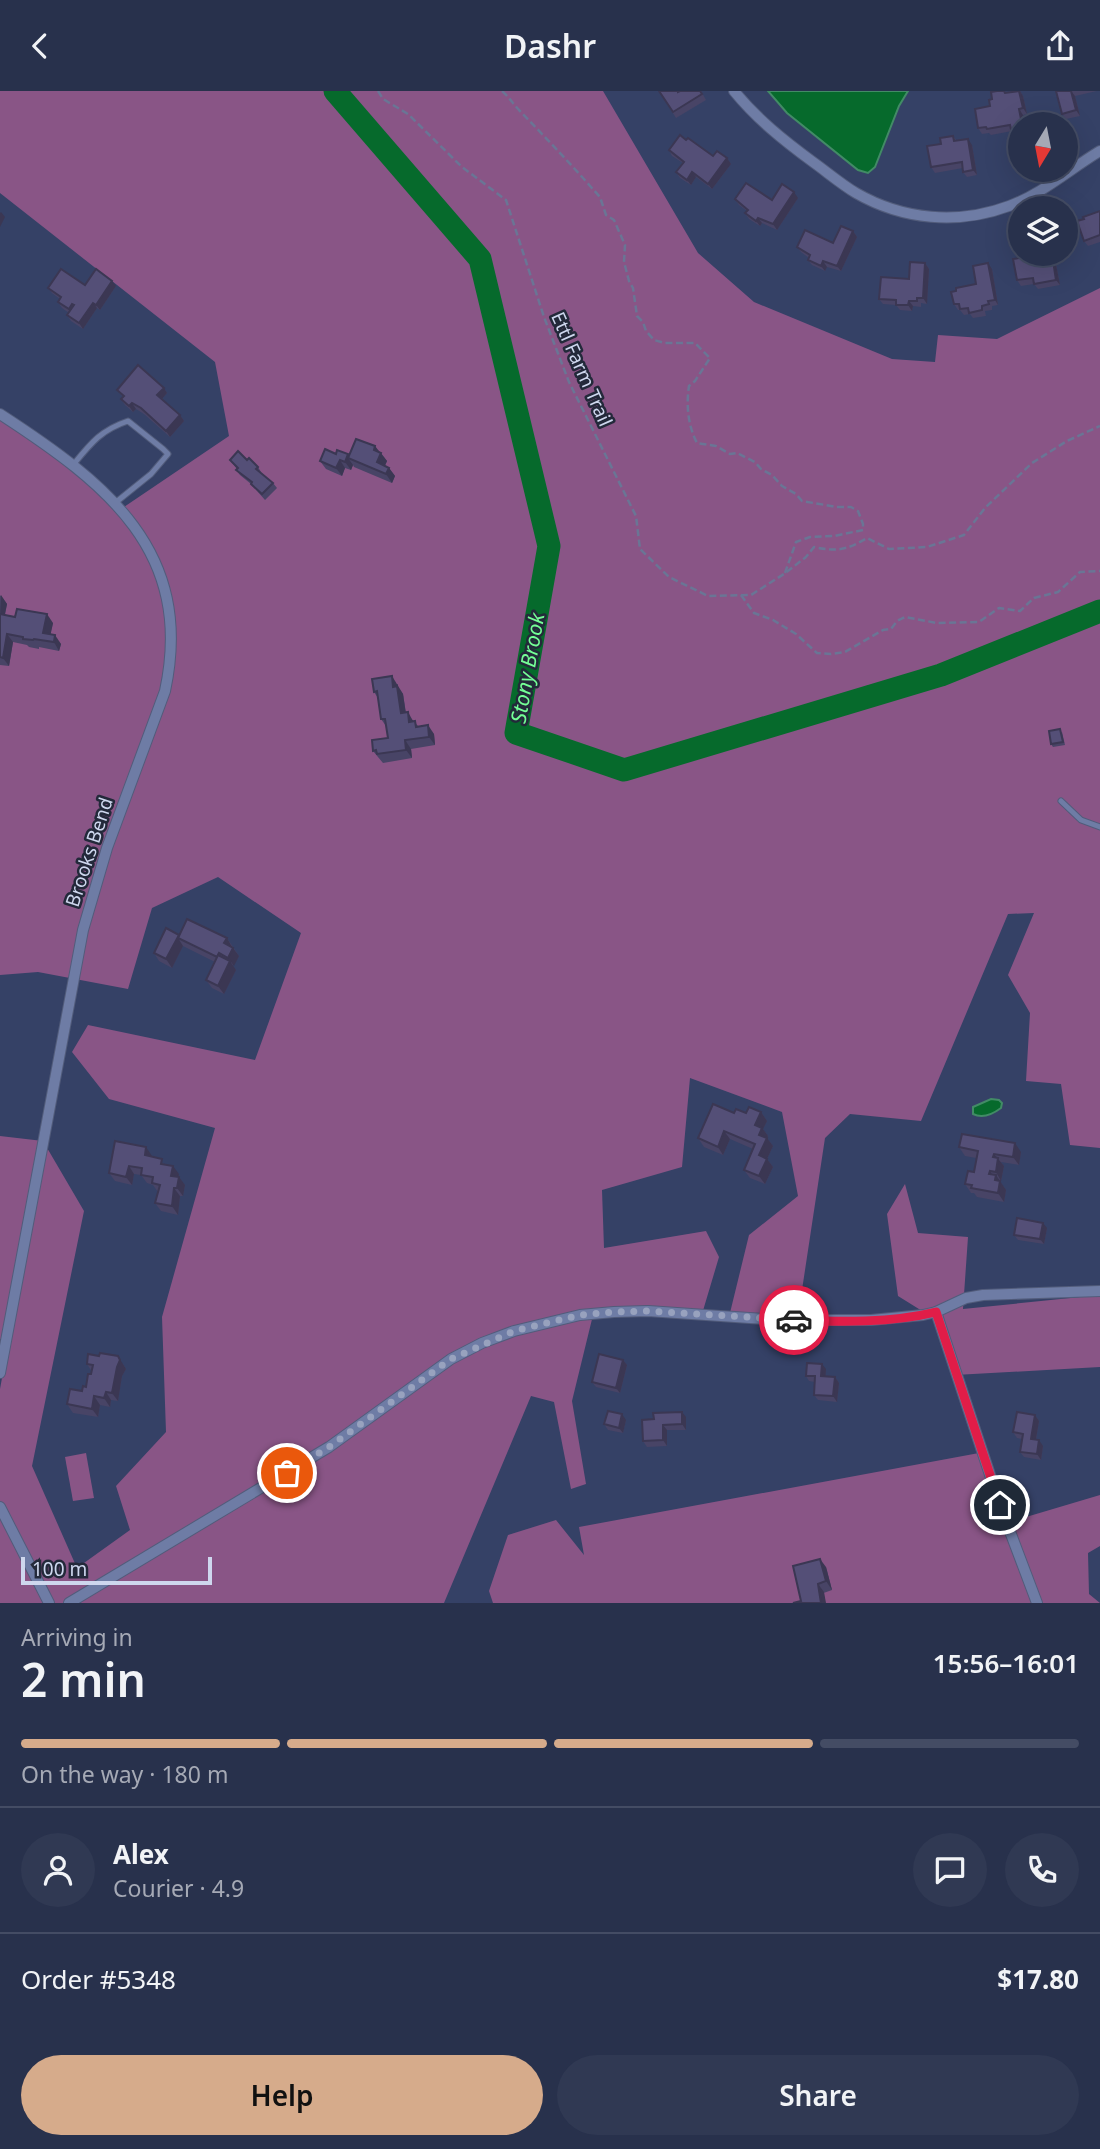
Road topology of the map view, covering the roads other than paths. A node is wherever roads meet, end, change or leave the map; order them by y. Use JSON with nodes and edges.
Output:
{"nodes":[{"id":1,"x":734,"y":91,"type":"edge"},
{"id":2,"x":1100,"y":151,"type":"edge"},
{"id":3,"x":0,"y":414,"type":"edge"},
{"id":4,"x":73,"y":465,"type":"junction"},
{"id":5,"x":115,"y":503,"type":"junction"},
{"id":6,"x":1061,"y":801,"type":"dead end"},
{"id":7,"x":1100,"y":827,"type":"edge"},
{"id":8,"x":1100,"y":1291,"type":"edge"},
{"id":9,"x":936,"y":1312,"type":"junction"},
{"id":10,"x":0,"y":1373,"type":"edge"},
{"id":11,"x":0,"y":1507,"type":"edge"},
{"id":12,"x":49,"y":1603,"type":"edge"},
{"id":13,"x":68,"y":1603,"type":"edge"},
{"id":14,"x":1037,"y":1603,"type":"edge"}],
"edges":[{"from":1,"to":2,"type":"street"},
{"from":3,"to":4,"type":"street","name":"Brooks Bend"},
{"from":4,"to":5,"type":"street","name":"Brooks Bend"},
{"from":4,"to":5,"type":"lane"},
{"from":5,"to":10,"type":"street","name":"Brooks Bend"},
{"from":6,"to":7,"type":"lane"},
{"from":8,"to":9,"type":"street"},
{"from":9,"to":13,"type":"street"},
{"from":9,"to":14,"type":"street"},
{"from":11,"to":12,"type":"street"}]}
